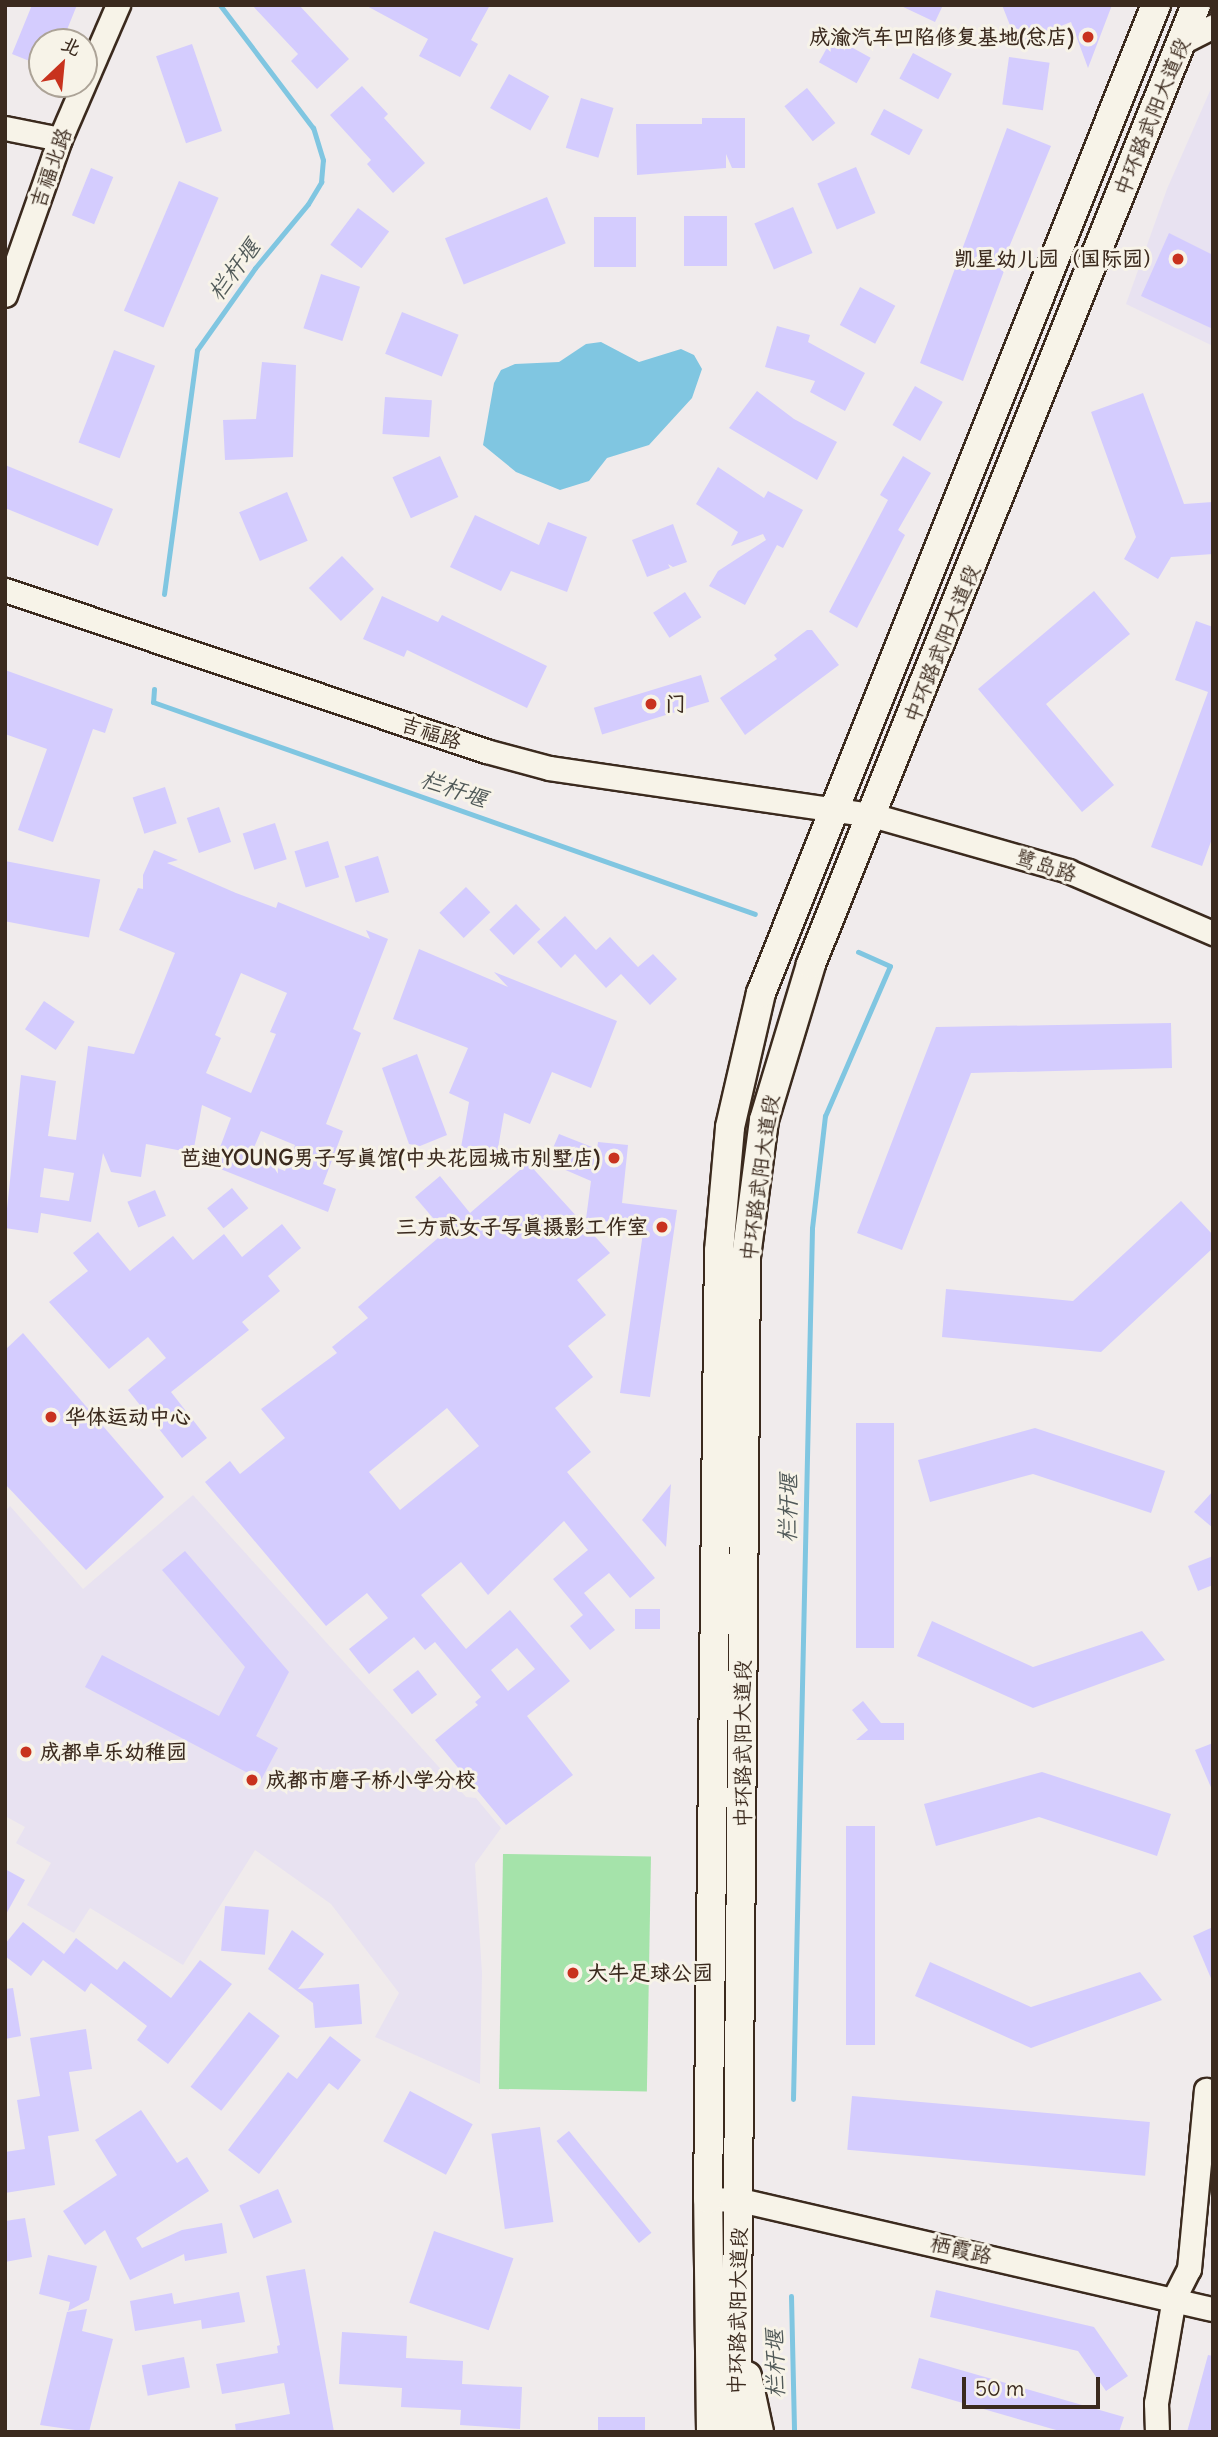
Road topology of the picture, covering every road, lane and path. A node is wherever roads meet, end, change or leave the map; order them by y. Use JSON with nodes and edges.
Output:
{"nodes":[{"id":1,"x":118,"y":5,"type":"edge"},
{"id":2,"x":1156,"y":5,"type":"edge"},
{"id":3,"x":1196,"y":5,"type":"edge"},
{"id":4,"x":1213,"y":26,"type":"edge"},
{"id":5,"x":1182,"y":42,"type":"junction"},
{"id":6,"x":5,"y":128,"type":"edge"},
{"id":7,"x":60,"y":139,"type":"junction"},
{"id":8,"x":5,"y":295,"type":"edge"},
{"id":9,"x":5,"y":590,"type":"edge"},
{"id":10,"x":833,"y":810,"type":"junction"},
{"id":11,"x":872,"y":815,"type":"junction"},
{"id":12,"x":1213,"y":933,"type":"edge"},
{"id":13,"x":1206,"y":2090,"type":"dead end"},
{"id":14,"x":708,"y":2199,"type":"junction"},
{"id":15,"x":740,"y":2200,"type":"junction"},
{"id":16,"x":1174,"y":2298,"type":"junction"},
{"id":17,"x":1213,"y":2309,"type":"edge"},
{"id":18,"x":710,"y":2330,"type":"junction"},
{"id":19,"x":738,"y":2336,"type":"junction"},
{"id":20,"x":692,"y":2432,"type":"edge"},
{"id":21,"x":711,"y":2432,"type":"edge"},
{"id":22,"x":736,"y":2432,"type":"edge"},
{"id":23,"x":759,"y":2432,"type":"edge"},
{"id":24,"x":1157,"y":2432,"type":"edge"}],
"edges":[{"from":1,"to":7,"type":"street","name":"吉福北路"},
{"from":2,"to":10,"type":"main road","name":"中环路武阳大道段"},
{"from":3,"to":5,"type":"main road","name":"中环路武阳大道段"},
{"from":4,"to":5,"type":"street"},
{"from":5,"to":11,"type":"main road","name":"中环路武阳大道段"},
{"from":6,"to":7,"type":"street"},
{"from":7,"to":8,"type":"street","name":"吉福北路"},
{"from":9,"to":10,"type":"street","name":"吉福路"},
{"from":10,"to":11,"type":"street","name":"吉福路"},
{"from":10,"to":14,"type":"main road","name":"中环路武阳大道段"},
{"from":11,"to":12,"type":"street","name":"鹭岛路"},
{"from":11,"to":15,"type":"main road","name":"中环路武阳大道段"},
{"from":13,"to":16,"type":"street"},
{"from":14,"to":15,"type":"street","name":"栖霞路"},
{"from":14,"to":18,"type":"main road","name":"中环路武阳大道段"},
{"from":15,"to":16,"type":"street","name":"栖霞路"},
{"from":15,"to":19,"type":"main road","name":"中环路武阳大道段"},
{"from":16,"to":17,"type":"street","name":"栖霞路"},
{"from":16,"to":24,"type":"street"},
{"from":18,"to":20,"type":"main road"},
{"from":18,"to":21,"type":"main road","name":"中环路武阳大道段"},
{"from":19,"to":22,"type":"main road","name":"中环路武阳大道段"},
{"from":19,"to":23,"type":"main road"}]}
